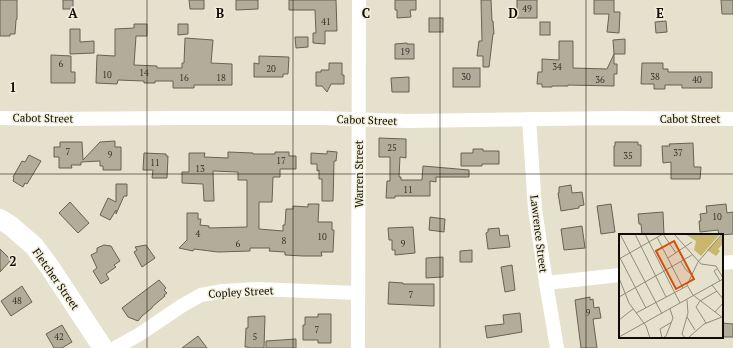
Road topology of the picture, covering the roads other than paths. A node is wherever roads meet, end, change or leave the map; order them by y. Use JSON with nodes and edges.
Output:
{"nodes":[{"id":1,"x":359,"y":0,"type":"edge"},
{"id":2,"x":0,"y":118,"type":"edge"},
{"id":3,"x":358,"y":119,"type":"junction"},
{"id":4,"x":529,"y":119,"type":"junction"},
{"id":5,"x":733,"y":119,"type":"edge"},
{"id":6,"x":0,"y":219,"type":"edge"},
{"id":7,"x":733,"y":262,"type":"edge"},
{"id":8,"x":723,"y":264,"type":"edge"},
{"id":9,"x":619,"y":275,"type":"edge"},
{"id":10,"x":546,"y":283,"type":"junction"},
{"id":11,"x":358,"y":294,"type":"junction"},
{"id":12,"x":103,"y":348,"type":"edge"},
{"id":13,"x":115,"y":348,"type":"edge"},
{"id":14,"x":358,"y":348,"type":"edge"},
{"id":15,"x":557,"y":348,"type":"edge"}],
"edges":[{"from":1,"to":3,"type":"street","name":"Warren Street"},
{"from":2,"to":3,"type":"street","name":"Cabot Street"},
{"from":3,"to":4,"type":"street","name":"Cabot Street"},
{"from":3,"to":11,"type":"street","name":"Warren Street"},
{"from":4,"to":5,"type":"street","name":"Cabot Street"},
{"from":4,"to":10,"type":"street","name":"Lawrence Street"},
{"from":6,"to":12,"type":"street","name":"Fletcher Street"},
{"from":7,"to":8,"type":"street"},
{"from":9,"to":10,"type":"street"},
{"from":10,"to":15,"type":"street","name":"Lawrence Street"},
{"from":11,"to":13,"type":"street","name":"Copley Street"},
{"from":11,"to":14,"type":"street","name":"Warren Street"}]}
